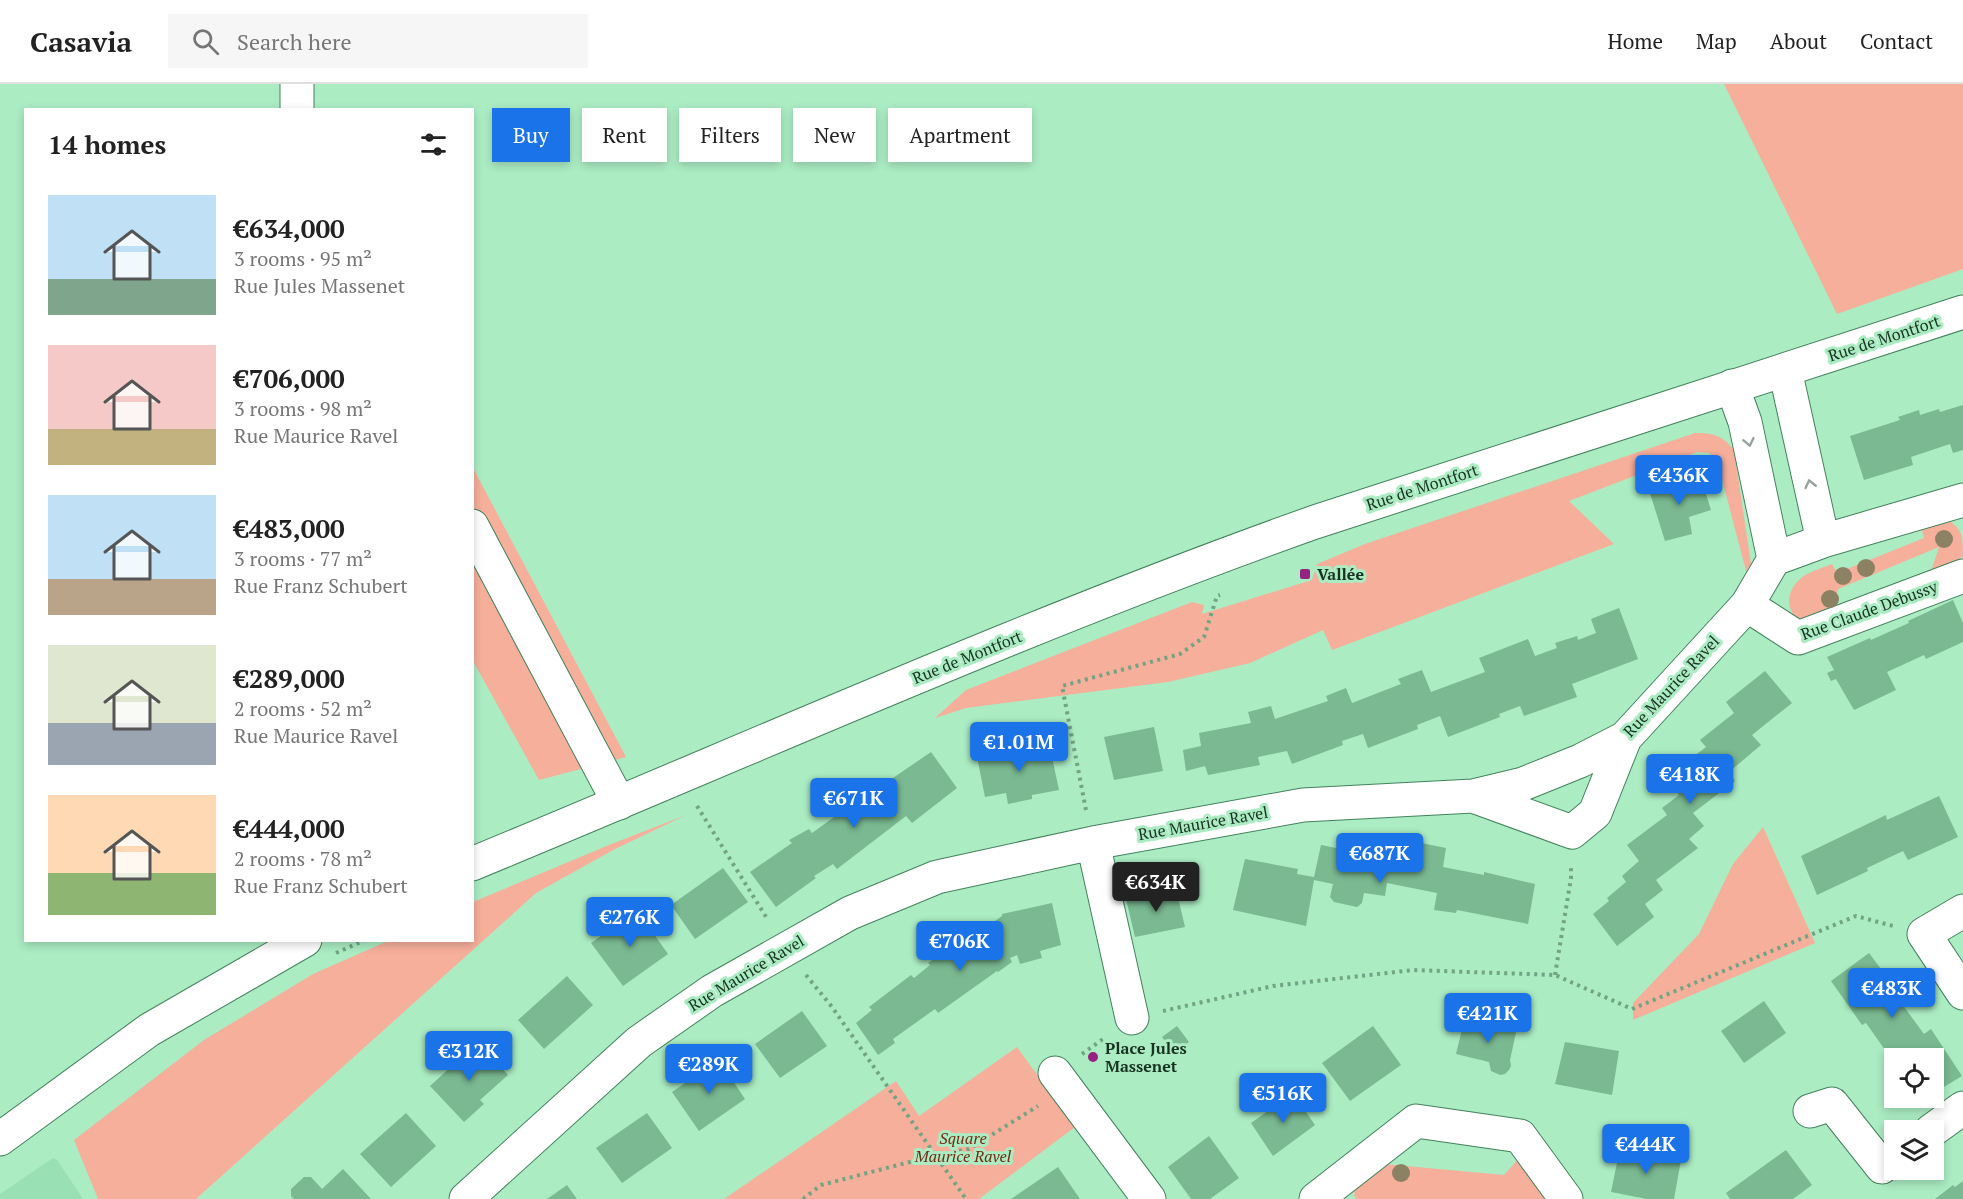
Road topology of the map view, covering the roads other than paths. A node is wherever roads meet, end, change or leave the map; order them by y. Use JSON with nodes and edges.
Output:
{"nodes":[{"id":1,"x":297,"y":84,"type":"edge"},
{"id":2,"x":297,"y":108,"type":"edge"},
{"id":3,"x":1963,"y":312,"type":"edge"},
{"id":4,"x":1785,"y":370,"type":"junction"},
{"id":5,"x":1732,"y":386,"type":"junction"},
{"id":6,"x":1963,"y":500,"type":"edge"},
{"id":7,"x":474,"y":530,"type":"edge"},
{"id":8,"x":1823,"y":541,"type":"junction"},
{"id":9,"x":1774,"y":559,"type":"junction"},
{"id":10,"x":1963,"y":576,"type":"edge"},
{"id":11,"x":1747,"y":605,"type":"junction"},
{"id":12,"x":1625,"y":738,"type":"junction"},
{"id":13,"x":1473,"y":796,"type":"junction"},
{"id":14,"x":619,"y":804,"type":"junction"},
{"id":15,"x":1093,"y":843,"type":"junction"},
{"id":16,"x":474,"y":863,"type":"edge"},
{"id":17,"x":1963,"y":911,"type":"edge"},
{"id":18,"x":302,"y":942,"type":"edge"},
{"id":19,"x":1963,"y":993,"type":"edge"},
{"id":20,"x":1132,"y":1018,"type":"road end"},
{"id":21,"x":1060,"y":1080,"type":"road end"},
{"id":22,"x":1963,"y":1108,"type":"edge"},
{"id":23,"x":1810,"y":1111,"type":"dead end"},
{"id":24,"x":1944,"y":1122,"type":"edge"},
{"id":25,"x":0,"y":1139,"type":"edge"},
{"id":26,"x":1884,"y":1166,"type":"edge"},
{"id":27,"x":466,"y":1199,"type":"edge"},
{"id":28,"x":1149,"y":1199,"type":"edge"},
{"id":29,"x":1316,"y":1199,"type":"edge"},
{"id":30,"x":1566,"y":1199,"type":"edge"}],
"edges":[{"from":1,"to":2,"type":"street"},
{"from":3,"to":4,"type":"street","name":"Rue de Montfort"},
{"from":4,"to":5,"type":"street","name":"Rue de Montfort"},
{"from":8,"to":4,"type":"street","one_way":true},
{"from":5,"to":9,"type":"street","one_way":true},
{"from":5,"to":14,"type":"street","name":"Rue de Montfort"},
{"from":6,"to":8,"type":"street"},
{"from":7,"to":14,"type":"street"},
{"from":8,"to":9,"type":"street"},
{"from":9,"to":11,"type":"street","name":"Rue Maurice Ravel"},
{"from":10,"to":11,"type":"street","name":"Rue Claude Debussy"},
{"from":11,"to":12,"type":"street","name":"Rue Maurice Ravel"},
{"from":12,"to":13,"type":"street","name":"Rue Maurice Ravel"},
{"from":12,"to":13,"type":"street"},
{"from":13,"to":15,"type":"street","name":"Rue Maurice Ravel"},
{"from":14,"to":16,"type":"street","name":"Rue de Montfort"},
{"from":15,"to":20,"type":"street"},
{"from":15,"to":27,"type":"street","name":"Rue Maurice Ravel"},
{"from":17,"to":19,"type":"street"},
{"from":18,"to":25,"type":"street"},
{"from":21,"to":28,"type":"street"},
{"from":22,"to":24,"type":"street"},
{"from":23,"to":26,"type":"street"},
{"from":29,"to":30,"type":"street"}]}
